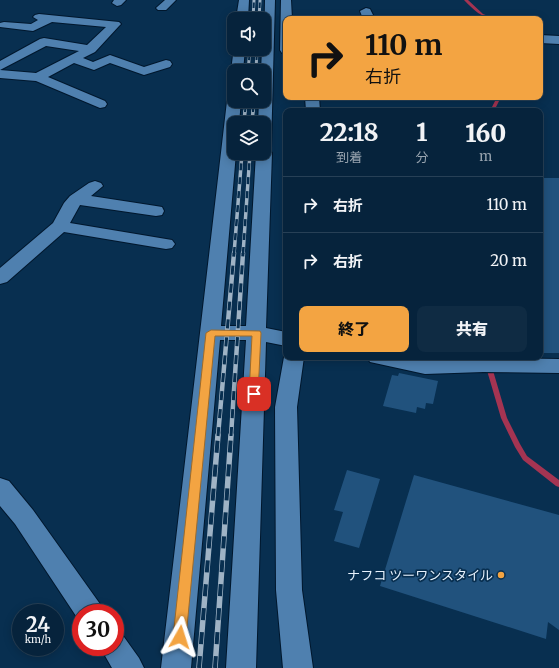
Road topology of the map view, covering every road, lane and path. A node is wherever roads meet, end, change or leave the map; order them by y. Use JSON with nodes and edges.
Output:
{"nodes":[{"id":1,"x":171,"y":0,"type":"edge"},
{"id":2,"x":244,"y":0,"type":"edge"},
{"id":3,"x":270,"y":0,"type":"edge"},
{"id":4,"x":286,"y":0,"type":"edge"},
{"id":5,"x":162,"y":8,"type":"dead end"},
{"id":6,"x":243,"y":12,"type":"edge"},
{"id":7,"x":286,"y":16,"type":"edge"},
{"id":8,"x":4,"y":25,"type":"dead end"},
{"id":9,"x":543,"y":39,"type":"edge"},
{"id":10,"x":559,"y":40,"type":"edge"},
{"id":11,"x":90,"y":49,"type":"junction"},
{"id":12,"x":73,"y":59,"type":"junction"},
{"id":13,"x":166,"y":64,"type":"dead end"},
{"id":14,"x":0,"y":66,"type":"edge"},
{"id":15,"x":0,"y":74,"type":"edge"},
{"id":16,"x":38,"y":77,"type":"junction"},
{"id":17,"x":100,"y":104,"type":"dead end"},
{"id":18,"x":233,"y":108,"type":"edge"},
{"id":19,"x":265,"y":116,"type":"edge"},
{"id":20,"x":264,"y":160,"type":"edge"},
{"id":21,"x":95,"y":186,"type":"dead end"},
{"id":22,"x":76,"y":199,"type":"junction"},
{"id":23,"x":156,"y":211,"type":"dead end"},
{"id":24,"x":60,"y":226,"type":"junction"},
{"id":25,"x":166,"y":244,"type":"dead end"},
{"id":26,"x":0,"y":278,"type":"edge"},
{"id":27,"x":211,"y":333,"type":"junction"},
{"id":28,"x":256,"y":333,"type":"junction"},
{"id":29,"x":283,"y":338,"type":"edge"},
{"id":30,"x":294,"y":360,"type":"edge"},
{"id":31,"x":391,"y":360,"type":"edge"},
{"id":32,"x":559,"y":366,"type":"edge"},
{"id":33,"x":0,"y":488,"type":"edge"},
{"id":34,"x":84,"y":604,"type":"edge"},
{"id":35,"x":120,"y":656,"type":"edge"},
{"id":36,"x":129,"y":668,"type":"edge"},
{"id":37,"x":176,"y":668,"type":"edge"},
{"id":38,"x":241,"y":668,"type":"edge"},
{"id":39,"x":298,"y":668,"type":"edge"}],
"edges":[{"from":1,"to":5,"type":"street"},
{"from":2,"to":6,"type":"street"},
{"from":3,"to":19,"type":"street"},
{"from":4,"to":7,"type":"street"},
{"from":8,"to":11,"type":"street"},
{"from":9,"to":10,"type":"street"},
{"from":11,"to":12,"type":"street"},
{"from":11,"to":14,"type":"street"},
{"from":12,"to":13,"type":"street"},
{"from":12,"to":16,"type":"street"},
{"from":15,"to":16,"type":"street"},
{"from":16,"to":17,"type":"street"},
{"from":18,"to":27,"type":"street"},
{"from":20,"to":28,"type":"street"},
{"from":21,"to":22,"type":"street"},
{"from":22,"to":23,"type":"street"},
{"from":22,"to":24,"type":"street"},
{"from":24,"to":25,"type":"street"},
{"from":24,"to":26,"type":"street"},
{"from":27,"to":28,"type":"street"},
{"from":27,"to":37,"type":"street"},
{"from":28,"to":29,"type":"street"},
{"from":28,"to":38,"type":"street"},
{"from":30,"to":39,"type":"street"},
{"from":31,"to":32,"type":"street"},
{"from":33,"to":34,"type":"street"},
{"from":35,"to":36,"type":"street"}]}
